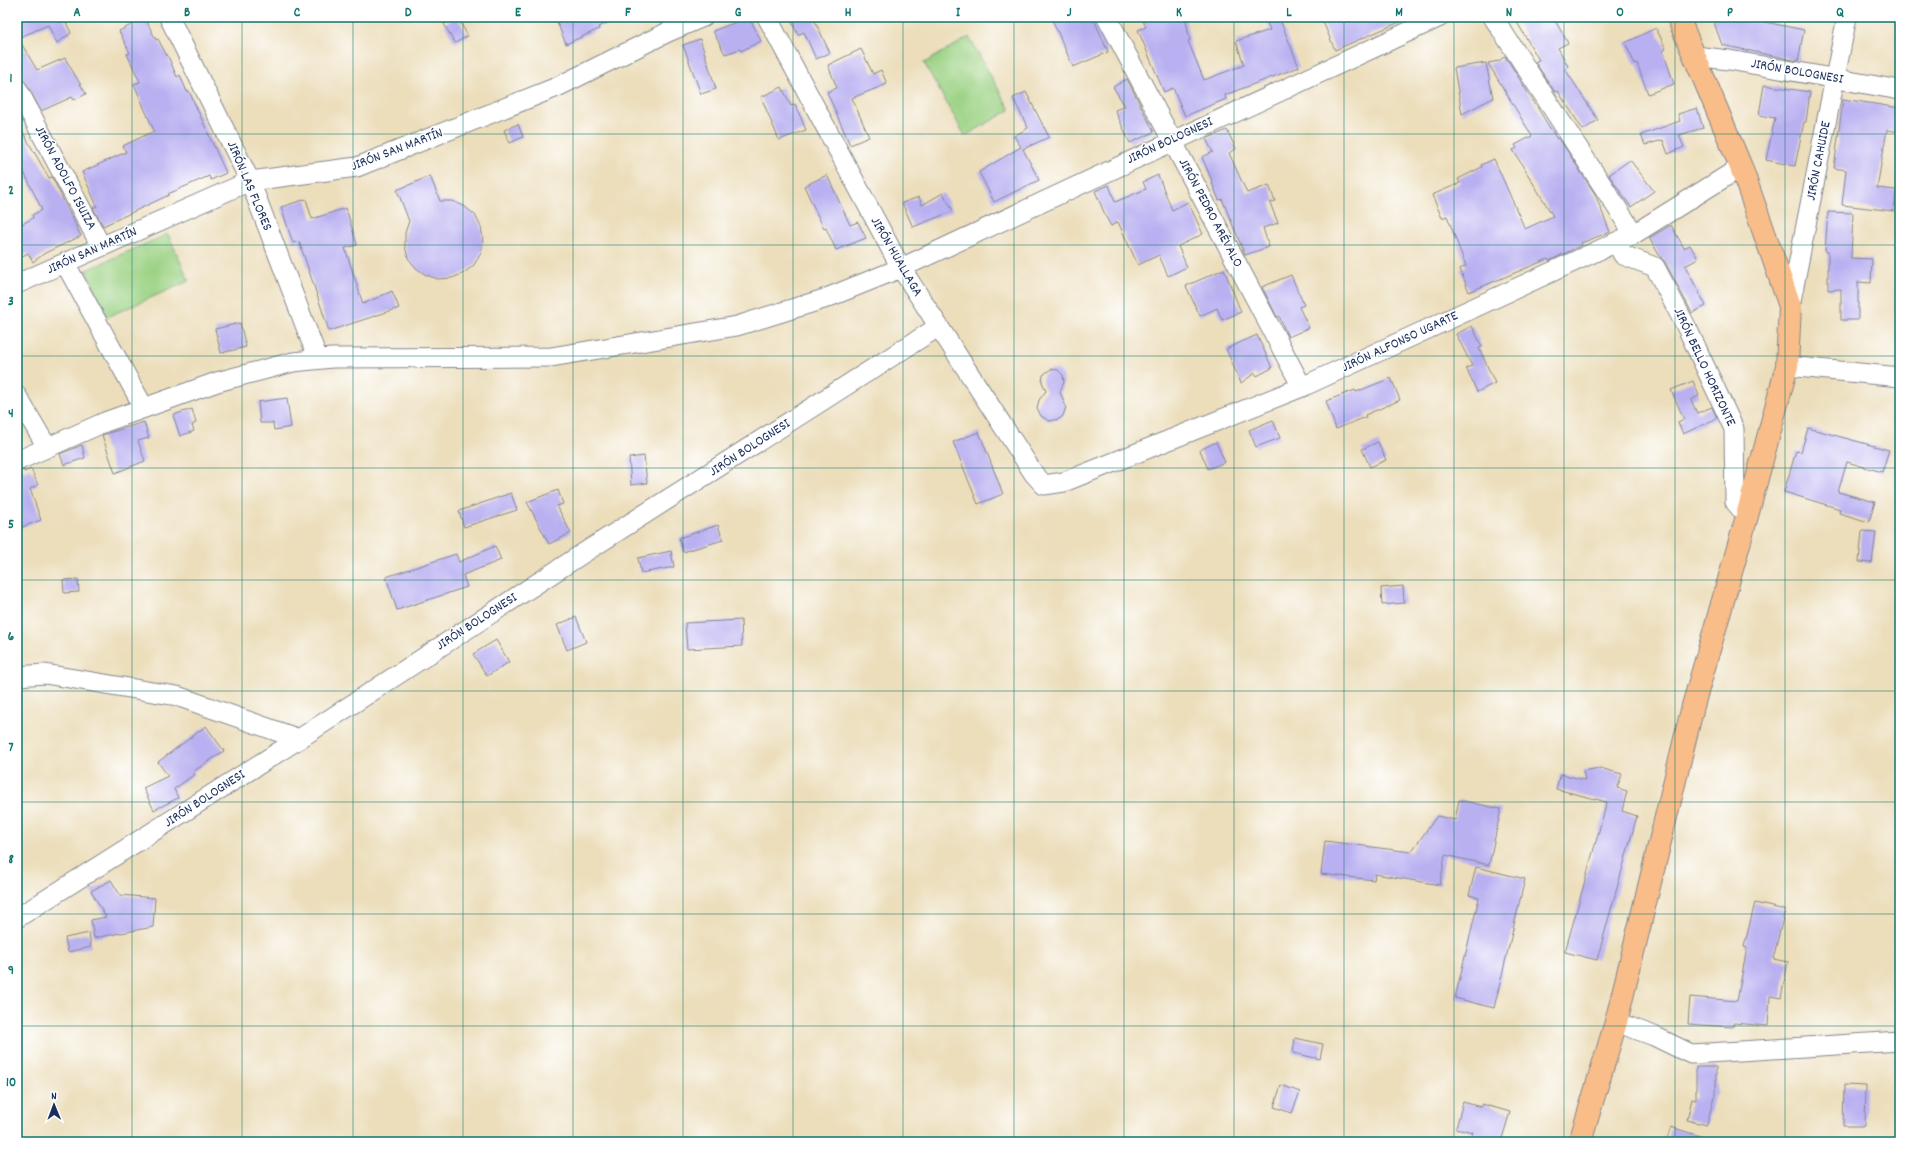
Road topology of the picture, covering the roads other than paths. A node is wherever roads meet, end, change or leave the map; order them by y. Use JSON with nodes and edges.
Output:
{"nodes":[{"id":1,"x":168,"y":17,"type":"edge"},
{"id":2,"x":703,"y":17,"type":"edge"},
{"id":3,"x":767,"y":17,"type":"edge"},
{"id":4,"x":1107,"y":17,"type":"edge"},
{"id":5,"x":1440,"y":17,"type":"edge"},
{"id":6,"x":1493,"y":17,"type":"edge"},
{"id":7,"x":1678,"y":17,"type":"edge"},
{"id":8,"x":1847,"y":17,"type":"edge"},
{"id":9,"x":1695,"y":56,"type":"junction"},
{"id":10,"x":1835,"y":79,"type":"junction"},
{"id":11,"x":17,"y":88,"type":"edge"},
{"id":12,"x":1900,"y":90,"type":"edge"},
{"id":13,"x":1172,"y":140,"type":"junction"},
{"id":14,"x":1741,"y":168,"type":"junction"},
{"id":15,"x":250,"y":181,"type":"junction"},
{"id":16,"x":1634,"y":234,"type":"junction"},
{"id":17,"x":1616,"y":242,"type":"junction"},
{"id":18,"x":102,"y":246,"type":"junction"},
{"id":19,"x":65,"y":264,"type":"junction"},
{"id":20,"x":900,"y":268,"type":"junction"},
{"id":21,"x":17,"y":284,"type":"edge"},
{"id":22,"x":1790,"y":306,"type":"junction"},
{"id":23,"x":938,"y":327,"type":"junction"},
{"id":24,"x":318,"y":359,"type":"junction"},
{"id":25,"x":1787,"y":366,"type":"junction"},
{"id":26,"x":1900,"y":377,"type":"edge"},
{"id":27,"x":1302,"y":387,"type":"junction"},
{"id":28,"x":17,"y":396,"type":"edge"},
{"id":29,"x":144,"y":408,"type":"junction"},
{"id":30,"x":47,"y":447,"type":"junction"},
{"id":31,"x":17,"y":461,"type":"edge"},
{"id":32,"x":1044,"y":485,"type":"joint"},
{"id":33,"x":1748,"y":516,"type":"junction"},
{"id":34,"x":17,"y":676,"type":"edge"},
{"id":35,"x":298,"y":739,"type":"junction"},
{"id":36,"x":17,"y":918,"type":"edge"},
{"id":37,"x":1616,"y":1022,"type":"junction"},
{"id":38,"x":1900,"y":1041,"type":"edge"},
{"id":39,"x":1580,"y":1142,"type":"edge"}],
"edges":[{"from":1,"to":15,"type":"street","name":"JIRÓN LAS FLORES"},
{"from":2,"to":15,"type":"street","name":"JIRÓN SAN MARTÍN"},
{"from":3,"to":20,"type":"street","name":"JIRÓN HUALLAGA"},
{"from":4,"to":13,"type":"street","name":"JIRÓN PEDRO ARÉVALO"},
{"from":5,"to":13,"type":"street","name":"JIRÓN BOLOGNESI"},
{"from":6,"to":16,"type":"street"},
{"from":7,"to":9,"type":"highway"},
{"from":8,"to":10,"type":"street","name":"JIRÓN CAHUIDE"},
{"from":9,"to":10,"type":"street","name":"JIRÓN BOLOGNESI"},
{"from":9,"to":14,"type":"highway"},
{"from":10,"to":12,"type":"street","name":"JIRÓN BOLOGNESI"},
{"from":10,"to":22,"type":"street","name":"JIRÓN CAHUIDE"},
{"from":11,"to":18,"type":"street","name":"JIRÓN ADOLFO ISUIZA"},
{"from":13,"to":20,"type":"street","name":"JIRÓN BOLOGNESI"},
{"from":13,"to":27,"type":"street","name":"JIRÓN PEDRO ARÉVALO"},
{"from":14,"to":16,"type":"street","name":"JIRÓN ALFONSO UGARTE"},
{"from":14,"to":22,"type":"highway"},
{"from":15,"to":18,"type":"street","name":"JIRÓN SAN MARTÍN"},
{"from":15,"to":24,"type":"street","name":"JIRÓN LAS FLORES"},
{"from":16,"to":17,"type":"street","name":"JIRÓN ALFONSO UGARTE"},
{"from":17,"to":27,"type":"street","name":"JIRÓN ALFONSO UGARTE"},
{"from":17,"to":33,"type":"street","name":"JIRÓN BELLO HORIZONTE"},
{"from":18,"to":19,"type":"street","name":"JIRÓN SAN MARTÍN"},
{"from":19,"to":21,"type":"street","name":"JIRÓN SAN MARTÍN"},
{"from":19,"to":29,"type":"street"},
{"from":20,"to":23,"type":"street","name":"JIRÓN HUALLAGA"},
{"from":20,"to":24,"type":"street","name":"JIRÓN BOLOGNESI"},
{"from":22,"to":25,"type":"highway"},
{"from":23,"to":32,"type":"street","name":"JIRÓN HUALLAGA"},
{"from":23,"to":35,"type":"street","name":"JIRÓN BOLOGNESI"},
{"from":24,"to":29,"type":"street","name":"JIRÓN BOLOGNESI"},
{"from":25,"to":26,"type":"street"},
{"from":25,"to":33,"type":"highway"},
{"from":27,"to":32,"type":"street","name":"JIRÓN ALFONSO UGARTE"},
{"from":28,"to":30,"type":"street"},
{"from":29,"to":30,"type":"street","name":"JIRÓN BOLOGNESI"},
{"from":30,"to":31,"type":"street","name":"JIRÓN BOLOGNESI"},
{"from":33,"to":37,"type":"highway"},
{"from":34,"to":35,"type":"street"},
{"from":35,"to":36,"type":"street","name":"JIRÓN BOLOGNESI"},
{"from":37,"to":38,"type":"street"},
{"from":37,"to":39,"type":"highway"}]}
